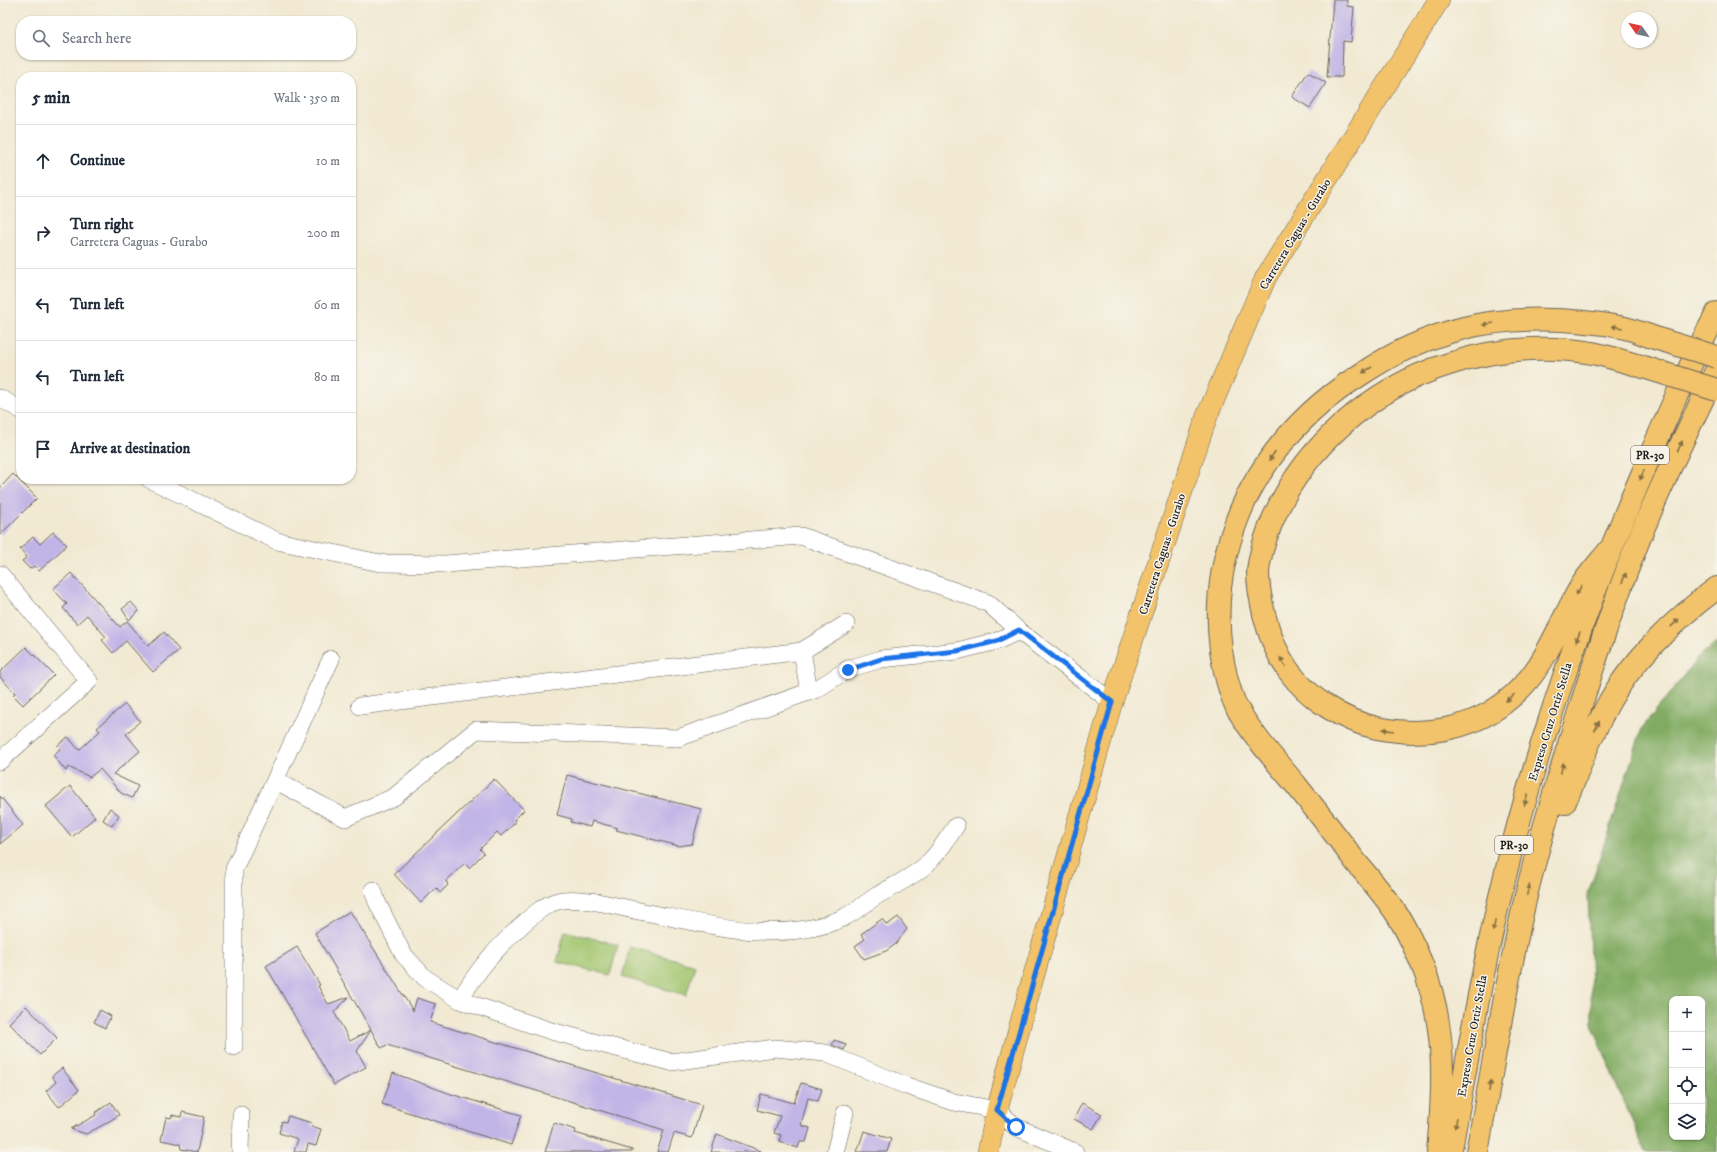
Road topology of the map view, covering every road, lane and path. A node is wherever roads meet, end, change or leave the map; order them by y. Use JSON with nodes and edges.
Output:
{"nodes":[{"id":1,"x":1439,"y":0,"type":"edge"},
{"id":2,"x":1717,"y":313,"type":"edge"},
{"id":3,"x":1717,"y":357,"type":"edge"},
{"id":4,"x":1717,"y":369,"type":"edge"},
{"id":5,"x":1717,"y":390,"type":"edge"},
{"id":6,"x":0,"y":398,"type":"edge"},
{"id":7,"x":16,"y":407,"type":"edge"},
{"id":8,"x":159,"y":484,"type":"edge"},
{"id":9,"x":1611,"y":548,"type":"junction"},
{"id":10,"x":0,"y":574,"type":"edge"},
{"id":11,"x":1717,"y":588,"type":"edge"},
{"id":12,"x":846,"y":624,"type":"dead end"},
{"id":13,"x":1019,"y":630,"type":"junction"},
{"id":14,"x":802,"y":651,"type":"junction"},
{"id":15,"x":331,"y":659,"type":"dead end"},
{"id":16,"x":809,"y":692,"type":"junction"},
{"id":17,"x":1112,"y":702,"type":"junction"},
{"id":18,"x":360,"y":706,"type":"dead end"},
{"id":19,"x":0,"y":761,"type":"edge"},
{"id":20,"x":275,"y":780,"type":"junction"},
{"id":21,"x":956,"y":826,"type":"dead end"},
{"id":22,"x":1542,"y":835,"type":"junction"},
{"id":23,"x":373,"y":890,"type":"dead end"},
{"id":24,"x":460,"y":1000,"type":"junction"},
{"id":25,"x":234,"y":1047,"type":"dead end"},
{"id":26,"x":997,"y":1110,"type":"junction"},
{"id":27,"x":845,"y":1113,"type":"dead end"},
{"id":28,"x":241,"y":1115,"type":"dead end"},
{"id":29,"x":240,"y":1152,"type":"edge"},
{"id":30,"x":835,"y":1152,"type":"edge"},
{"id":31,"x":988,"y":1152,"type":"edge"},
{"id":32,"x":1075,"y":1152,"type":"edge"},
{"id":33,"x":1438,"y":1152,"type":"edge"},
{"id":34,"x":1450,"y":1152,"type":"edge"},
{"id":35,"x":1478,"y":1152,"type":"edge"}],
"edges":[{"from":1,"to":17,"type":"main road","name":"Carretera Caguas - Gurabo"},
{"from":2,"to":9,"type":"highway","name":"Expreso Cruz Ortiz Stella","number":"PR-30","one_way":true},
{"from":3,"to":33,"type":"highway","one_way":true,"bridge":true},
{"from":22,"to":4,"type":"highway","name":"Expreso Cruz Ortiz Stella","number":"PR-30","one_way":true},
{"from":9,"to":5,"type":"highway","one_way":true,"bridge":true},
{"from":6,"to":7,"type":"street"},
{"from":8,"to":13,"type":"street"},
{"from":9,"to":34,"type":"highway","name":"Expreso Cruz Ortiz Stella","number":"PR-30","one_way":true},
{"from":10,"to":19,"type":"street"},
{"from":22,"to":11,"type":"highway","one_way":true},
{"from":12,"to":14,"type":"street"},
{"from":13,"to":16,"type":"street"},
{"from":13,"to":17,"type":"street"},
{"from":14,"to":16,"type":"street"},
{"from":14,"to":18,"type":"street"},
{"from":15,"to":20,"type":"street"},
{"from":16,"to":20,"type":"street"},
{"from":17,"to":26,"type":"main road","name":"Carretera Caguas - Gurabo"},
{"from":20,"to":25,"type":"street"},
{"from":21,"to":24,"type":"street"},
{"from":35,"to":22,"type":"highway","name":"Expreso Cruz Ortiz Stella","number":"PR-30","one_way":true},
{"from":23,"to":24,"type":"street"},
{"from":24,"to":26,"type":"street"},
{"from":26,"to":31,"type":"main road","name":"Carretera Caguas - Gurabo"},
{"from":26,"to":32,"type":"street"},
{"from":27,"to":30,"type":"street"},
{"from":28,"to":29,"type":"street"}]}
